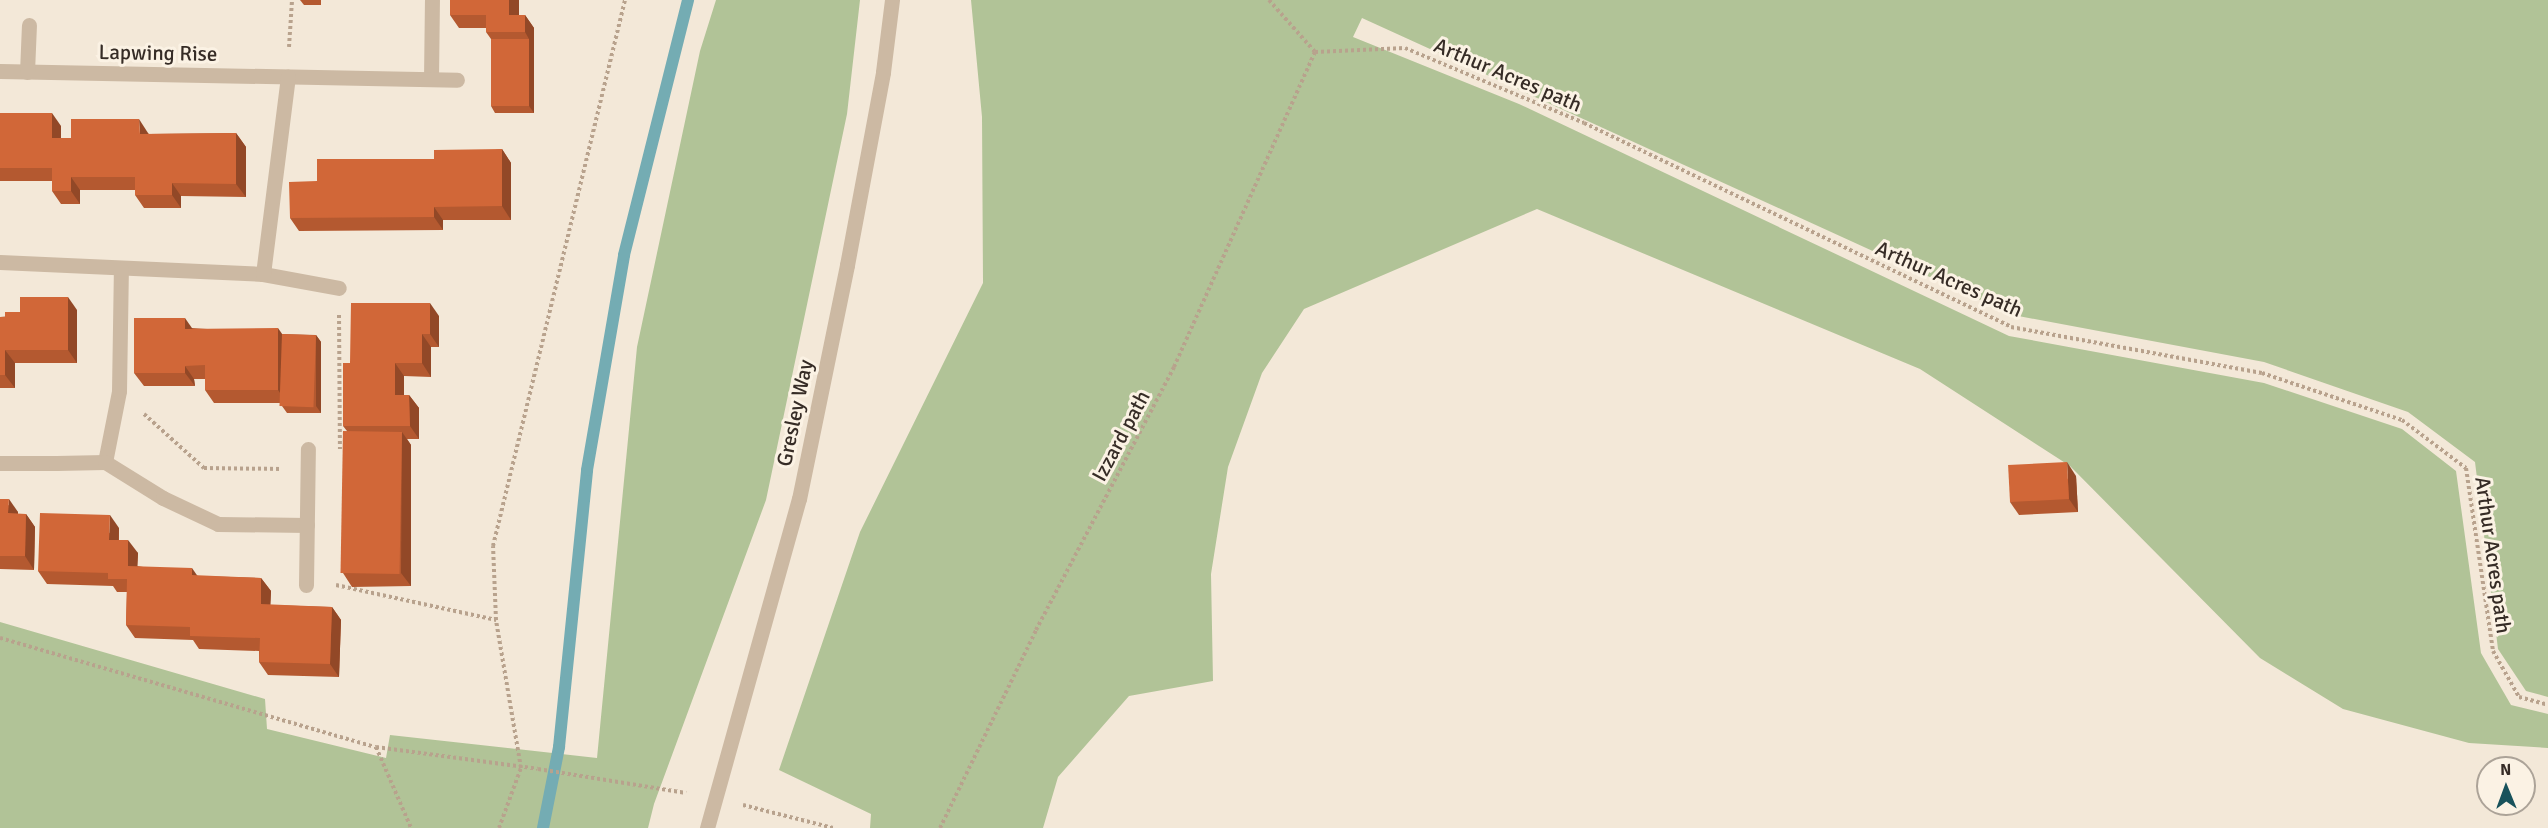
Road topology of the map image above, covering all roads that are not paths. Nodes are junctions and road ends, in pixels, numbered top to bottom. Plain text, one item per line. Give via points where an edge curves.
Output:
1 (432, 0) edge
2 (892, 0) edge
3 (29, 25) dead end
4 (0, 71) edge
5 (27, 72) junction
6 (288, 77) junction
7 (431, 79) junction
8 (457, 80) dead end
9 (0, 262) edge
10 (121, 269) junction
11 (263, 274) junction
12 (339, 288) road end
13 (308, 449) road end
14 (105, 462) junction
15 (0, 463) edge
16 (307, 525) junction
17 (306, 585) road end
18 (707, 828) edge

1 - 7 street
2 - 18 street, Gresley Way via 883,72 799,499
3 - 5 street
4 - 5 street, Lapwing Rise
5 - 6 street, Lapwing Rise
6 - 7 street, Lapwing Rise
6 - 11 street
7 - 8 street, Lapwing Rise
9 - 10 street
10 - 11 street
10 - 14 street via 119,391
11 - 12 street
13 - 16 street
14 - 15 street
14 - 16 street via 163,498 218,524
16 - 17 street

